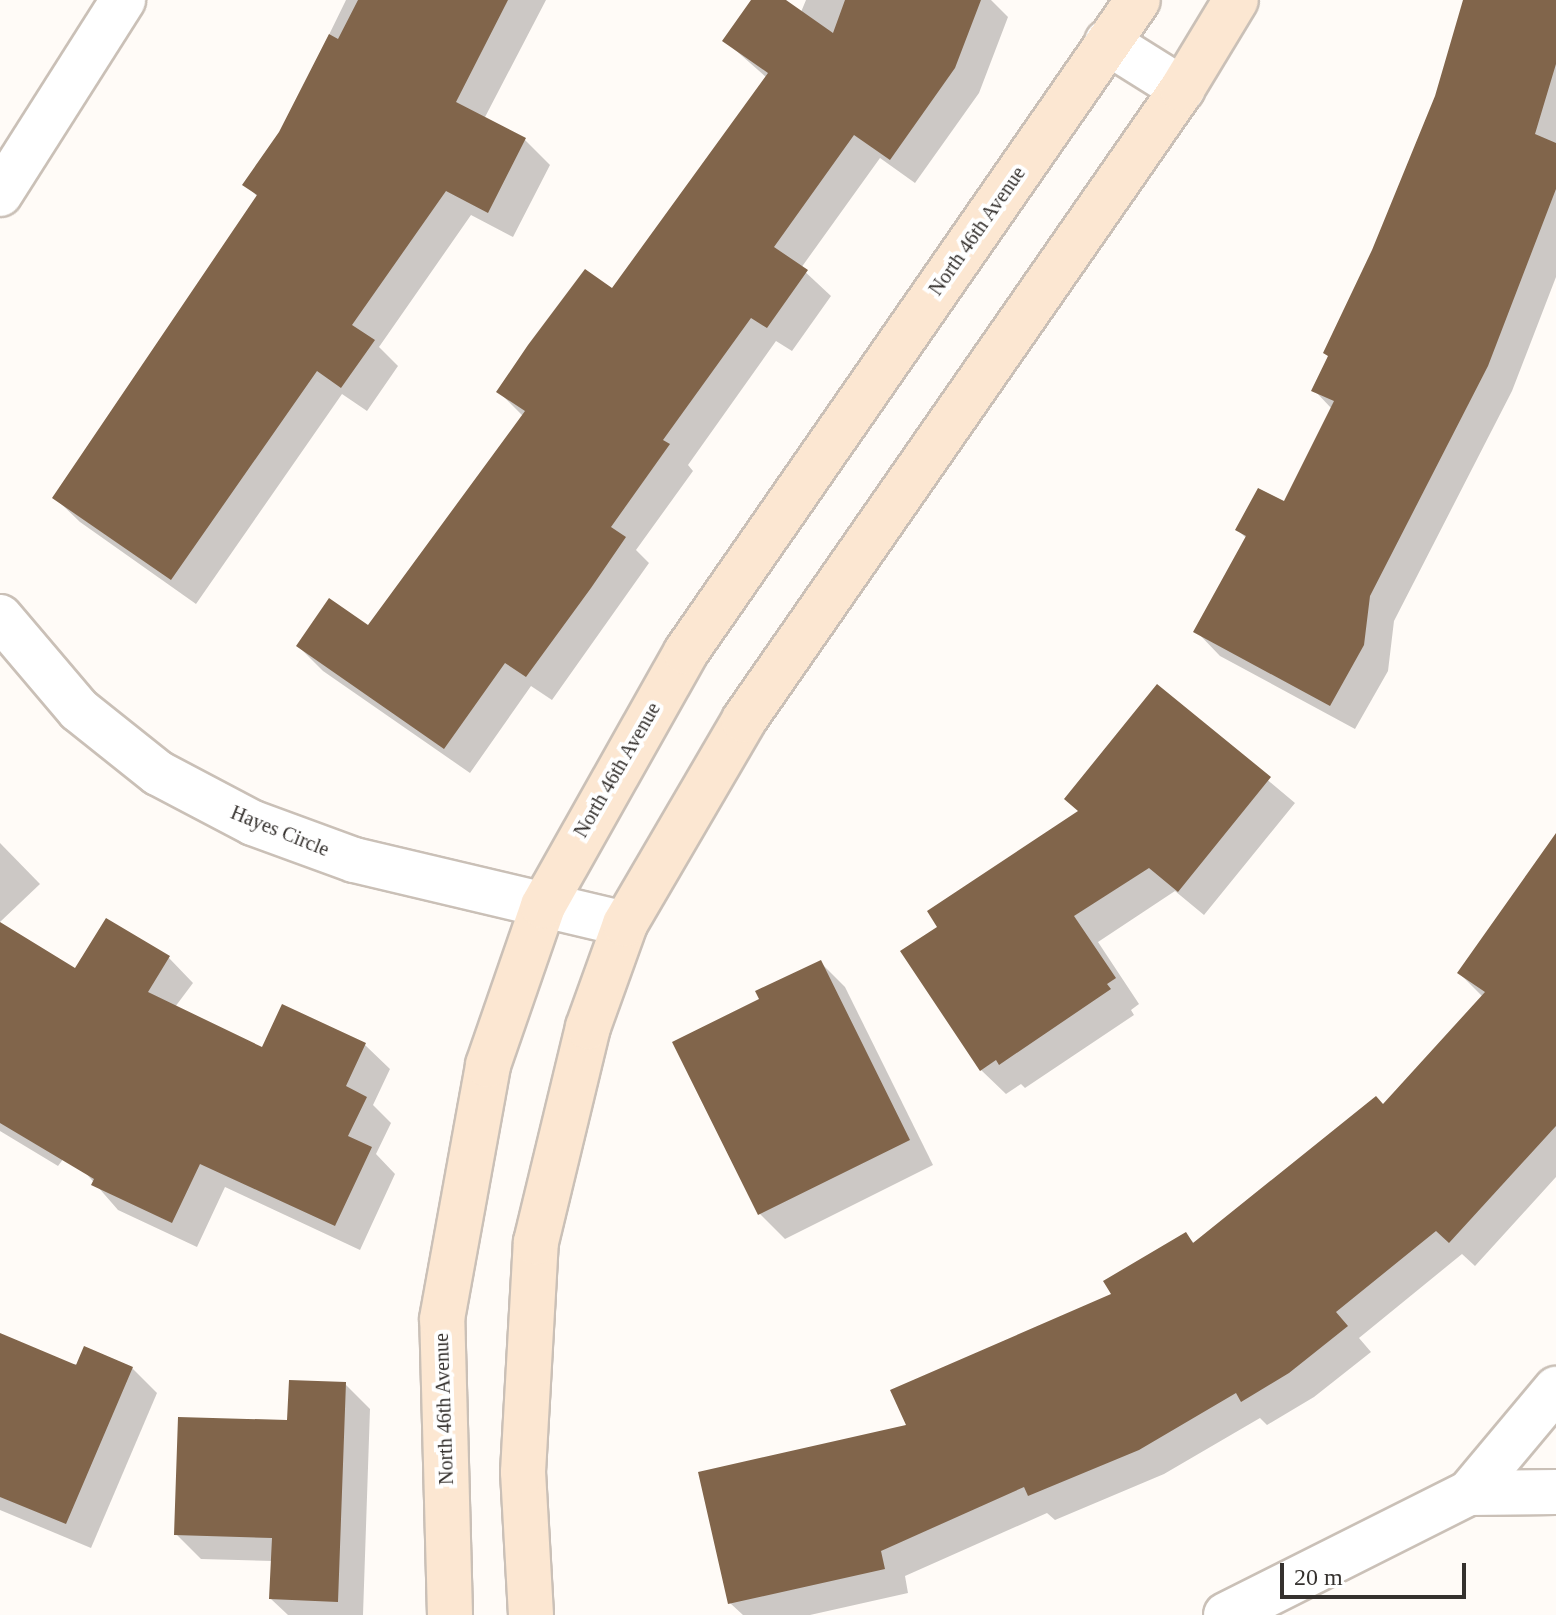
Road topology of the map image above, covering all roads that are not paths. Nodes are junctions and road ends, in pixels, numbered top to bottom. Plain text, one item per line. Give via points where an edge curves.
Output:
1 (123, 0) edge
2 (1138, 0) edge
3 (1236, 0) edge
4 (1107, 42) junction
5 (1182, 89) junction
6 (0, 194) edge
7 (0, 617) edge
8 (543, 906) junction
9 (625, 924) junction
10 (1556, 1389) edge
11 (1556, 1492) edge
12 (1469, 1493) junction
13 (450, 1615) edge
14 (531, 1615) edge
15 (1226, 1615) edge

1 - 6 street
2 - 4 street, North 46th Avenue
3 - 5 street
4 - 5 street
4 - 8 street, North 46th Avenue via 686,652
5 - 9 street via 744,720
7 - 8 street, Hayes Circle via 79,710 158,773 253,823 354,860
8 - 9 street, Hayes Circle
8 - 13 street, North 46th Avenue via 488,1065 442,1319
9 - 14 street via 588,1027 536,1242 523,1472
10 - 12 street
11 - 12 street
12 - 15 street

